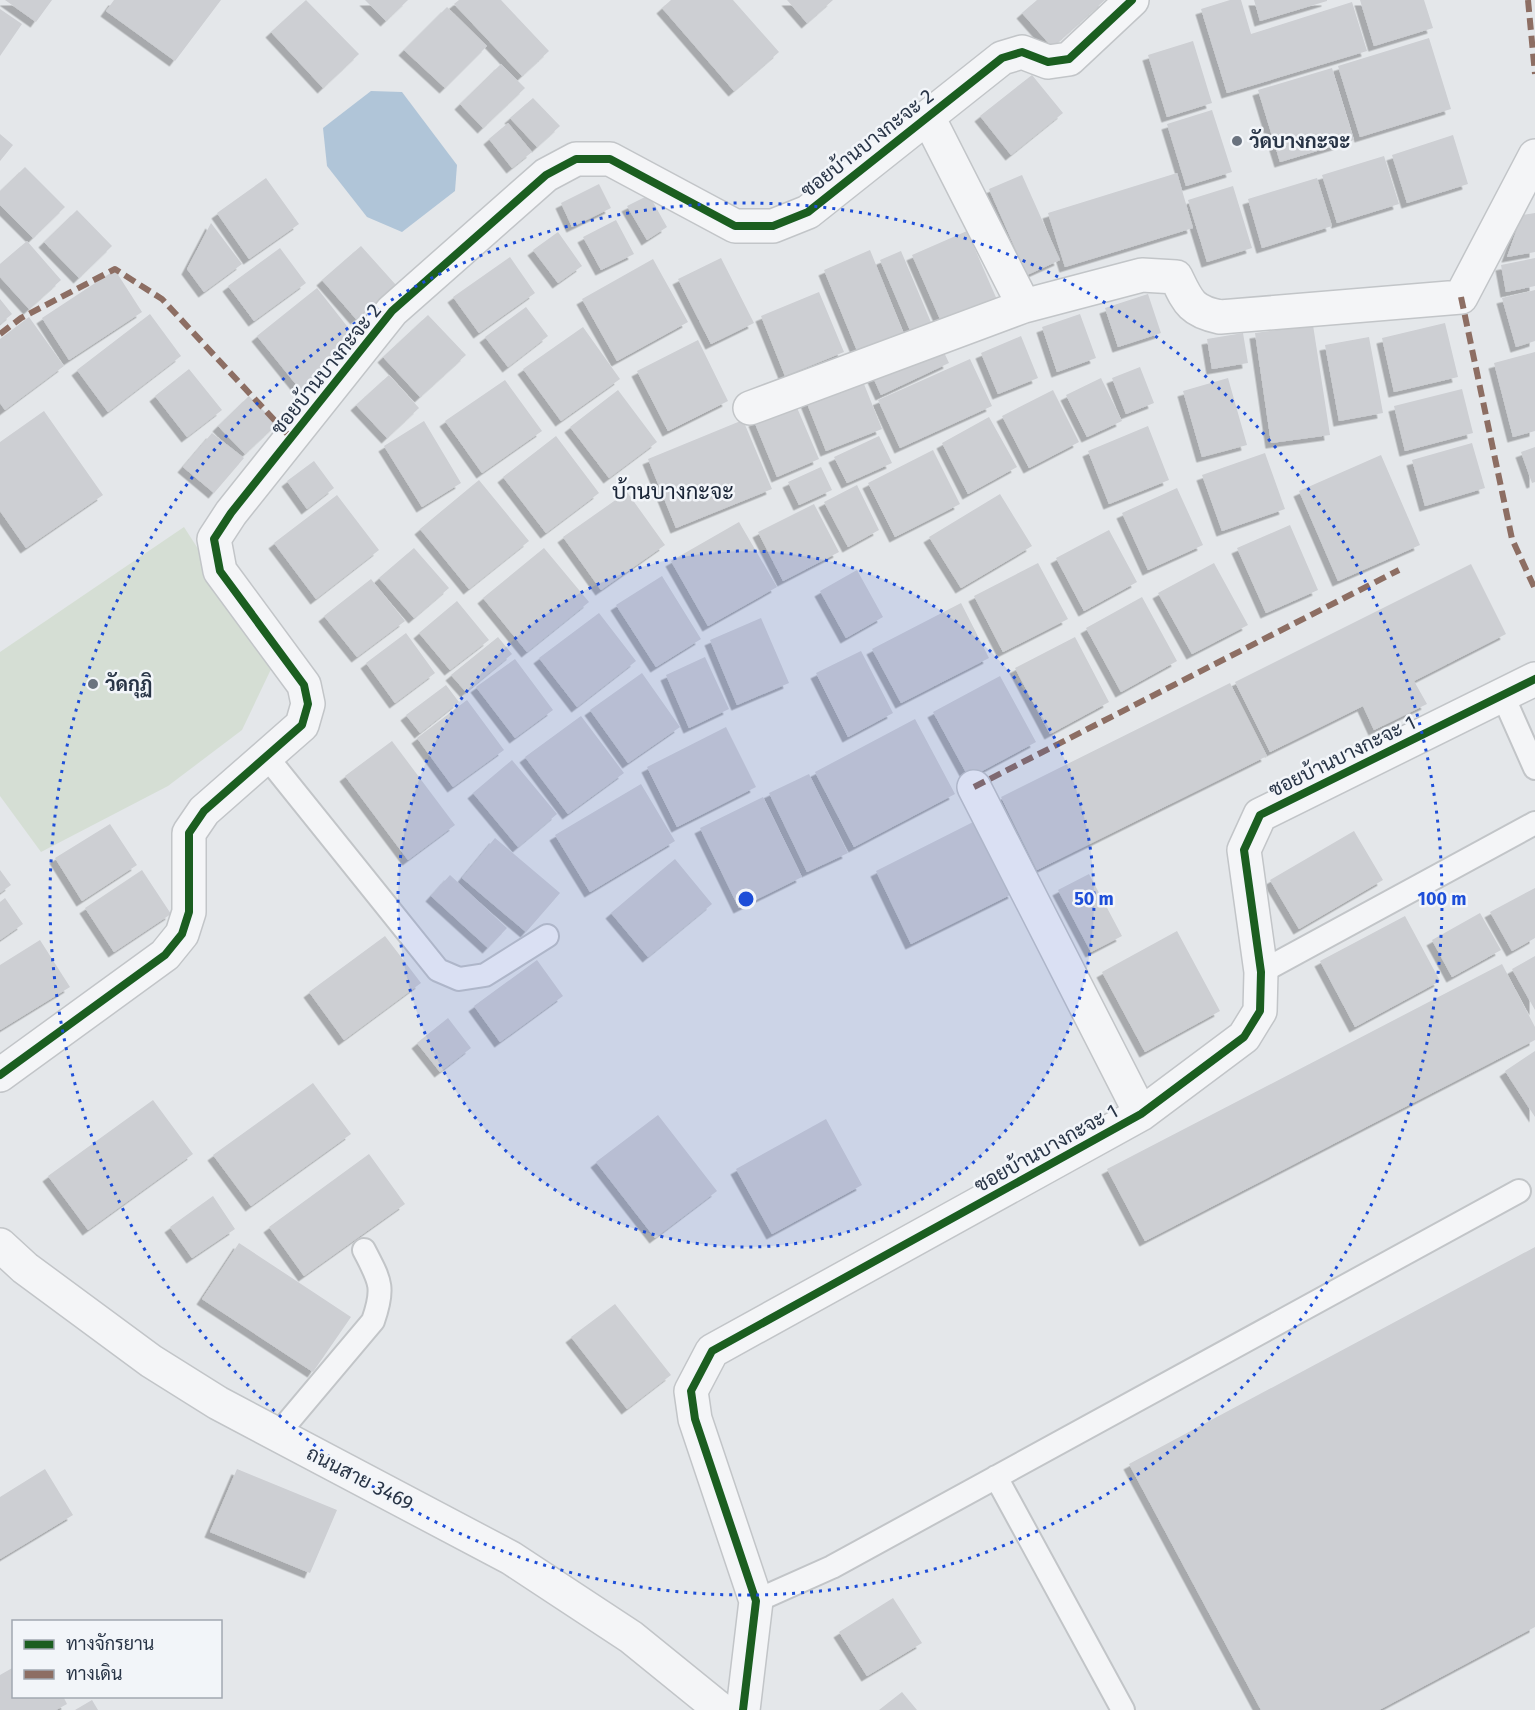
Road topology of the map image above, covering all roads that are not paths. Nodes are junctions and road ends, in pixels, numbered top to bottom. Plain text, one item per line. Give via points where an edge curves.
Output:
1 (1132, 0) edge
2 (928, 117) junction
3 (1535, 156) edge
4 (1024, 306) junction
5 (750, 408) dead end
6 (1535, 679) edge
7 (1503, 696) junction
8 (266, 756) junction
9 (1535, 768) edge
10 (974, 787) dead end
11 (1535, 823) edge
12 (547, 936) dead end
13 (1261, 972) junction
14 (0, 1075) edge
15 (1141, 1114) junction
16 (1519, 1191) dead end
17 (0, 1245) edge
18 (364, 1250) dead end
19 (277, 1435) junction
20 (996, 1477) junction
21 (756, 1601) junction
22 (721, 1710) edge
23 (743, 1710) edge
24 (1124, 1710) edge

1 - 2 street, ซอยบ้านบางกะจะ 2 via 1069,59 1048,62 1022,52 1002,58
2 - 4 street
2 - 8 street, ซอยบ้านบางกะจะ 2 via 808,212 773,226 735,226 610,159 576,159 546,174 392,311 214,539 220,571 304,685 308,704 302,725
3 - 4 street via 1461,297 1220,317 1203,314 1191,306 1176,277 1159,274
4 - 5 street
6 - 7 street, ซอยบ้านบางกะจะ 1
7 - 9 lane
7 - 13 street, ซอยบ้านบางกะจะ 1 via 1260,815 1244,850
8 - 12 lane via 438,970 459,979 485,975
8 - 14 street, ซอยบ้านบางกะจะ 2 via 204,811 189,833 189,912 182,934 165,955
10 - 15 street
11 - 13 lane
13 - 15 street, ซอยบ้านบางกะจะ 1 via 1260,1011 1244,1037
15 - 21 street, ซอยบ้านบางกะจะ 1 via 712,1351 691,1391 694,1419
16 - 20 lane
17 - 19 street, ถนนสาย 3469 via 25,1268 151,1360
18 - 19 lane via 378,1277 381,1298 373,1321
19 - 22 street, ถนนสาย 3469 via 511,1558 632,1637
20 - 21 lane via 832,1567
20 - 24 lane
21 - 23 street, ซอยบ้านบางกะจะ 1

